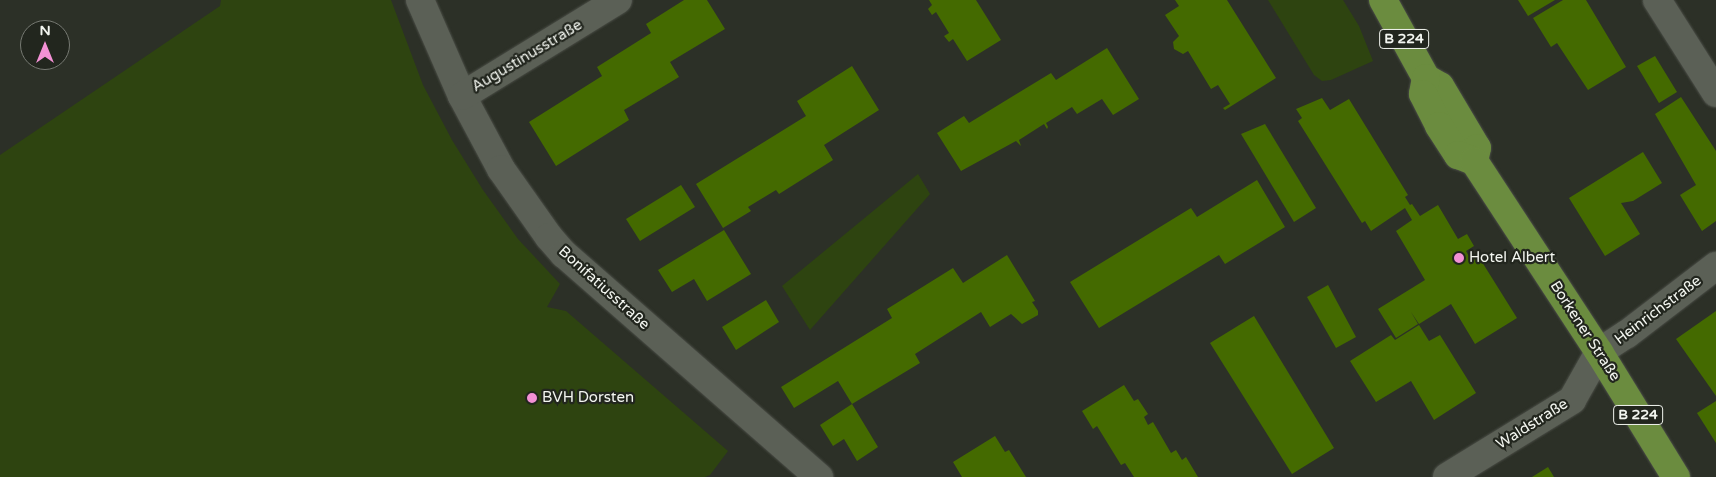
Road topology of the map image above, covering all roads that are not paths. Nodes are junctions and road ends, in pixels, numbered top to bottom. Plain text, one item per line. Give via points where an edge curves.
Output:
1 (420, 0) edge
2 (618, 0) edge
3 (1384, 0) edge
4 (1657, 0) edge
5 (1716, 93) edge
6 (462, 96) junction
7 (1716, 266) edge
8 (1600, 352) junction
9 (819, 477) edge
10 (1447, 477) edge
11 (1676, 477) edge

1 - 6 street, Bonifatiusstraße
2 - 6 street, Augustinusstraße
3 - 8 main road, Borkener Straße / B 224 via 1426,78 1423,94 1440,126 1458,155 1474,161
4 - 5 street
6 - 9 street, Bonifatiusstraße via 501,169 564,254
7 - 8 street, Heinrichstraße
8 - 10 street, Waldstraße via 1572,400
8 - 11 main road, Borkener Straße / B 224

